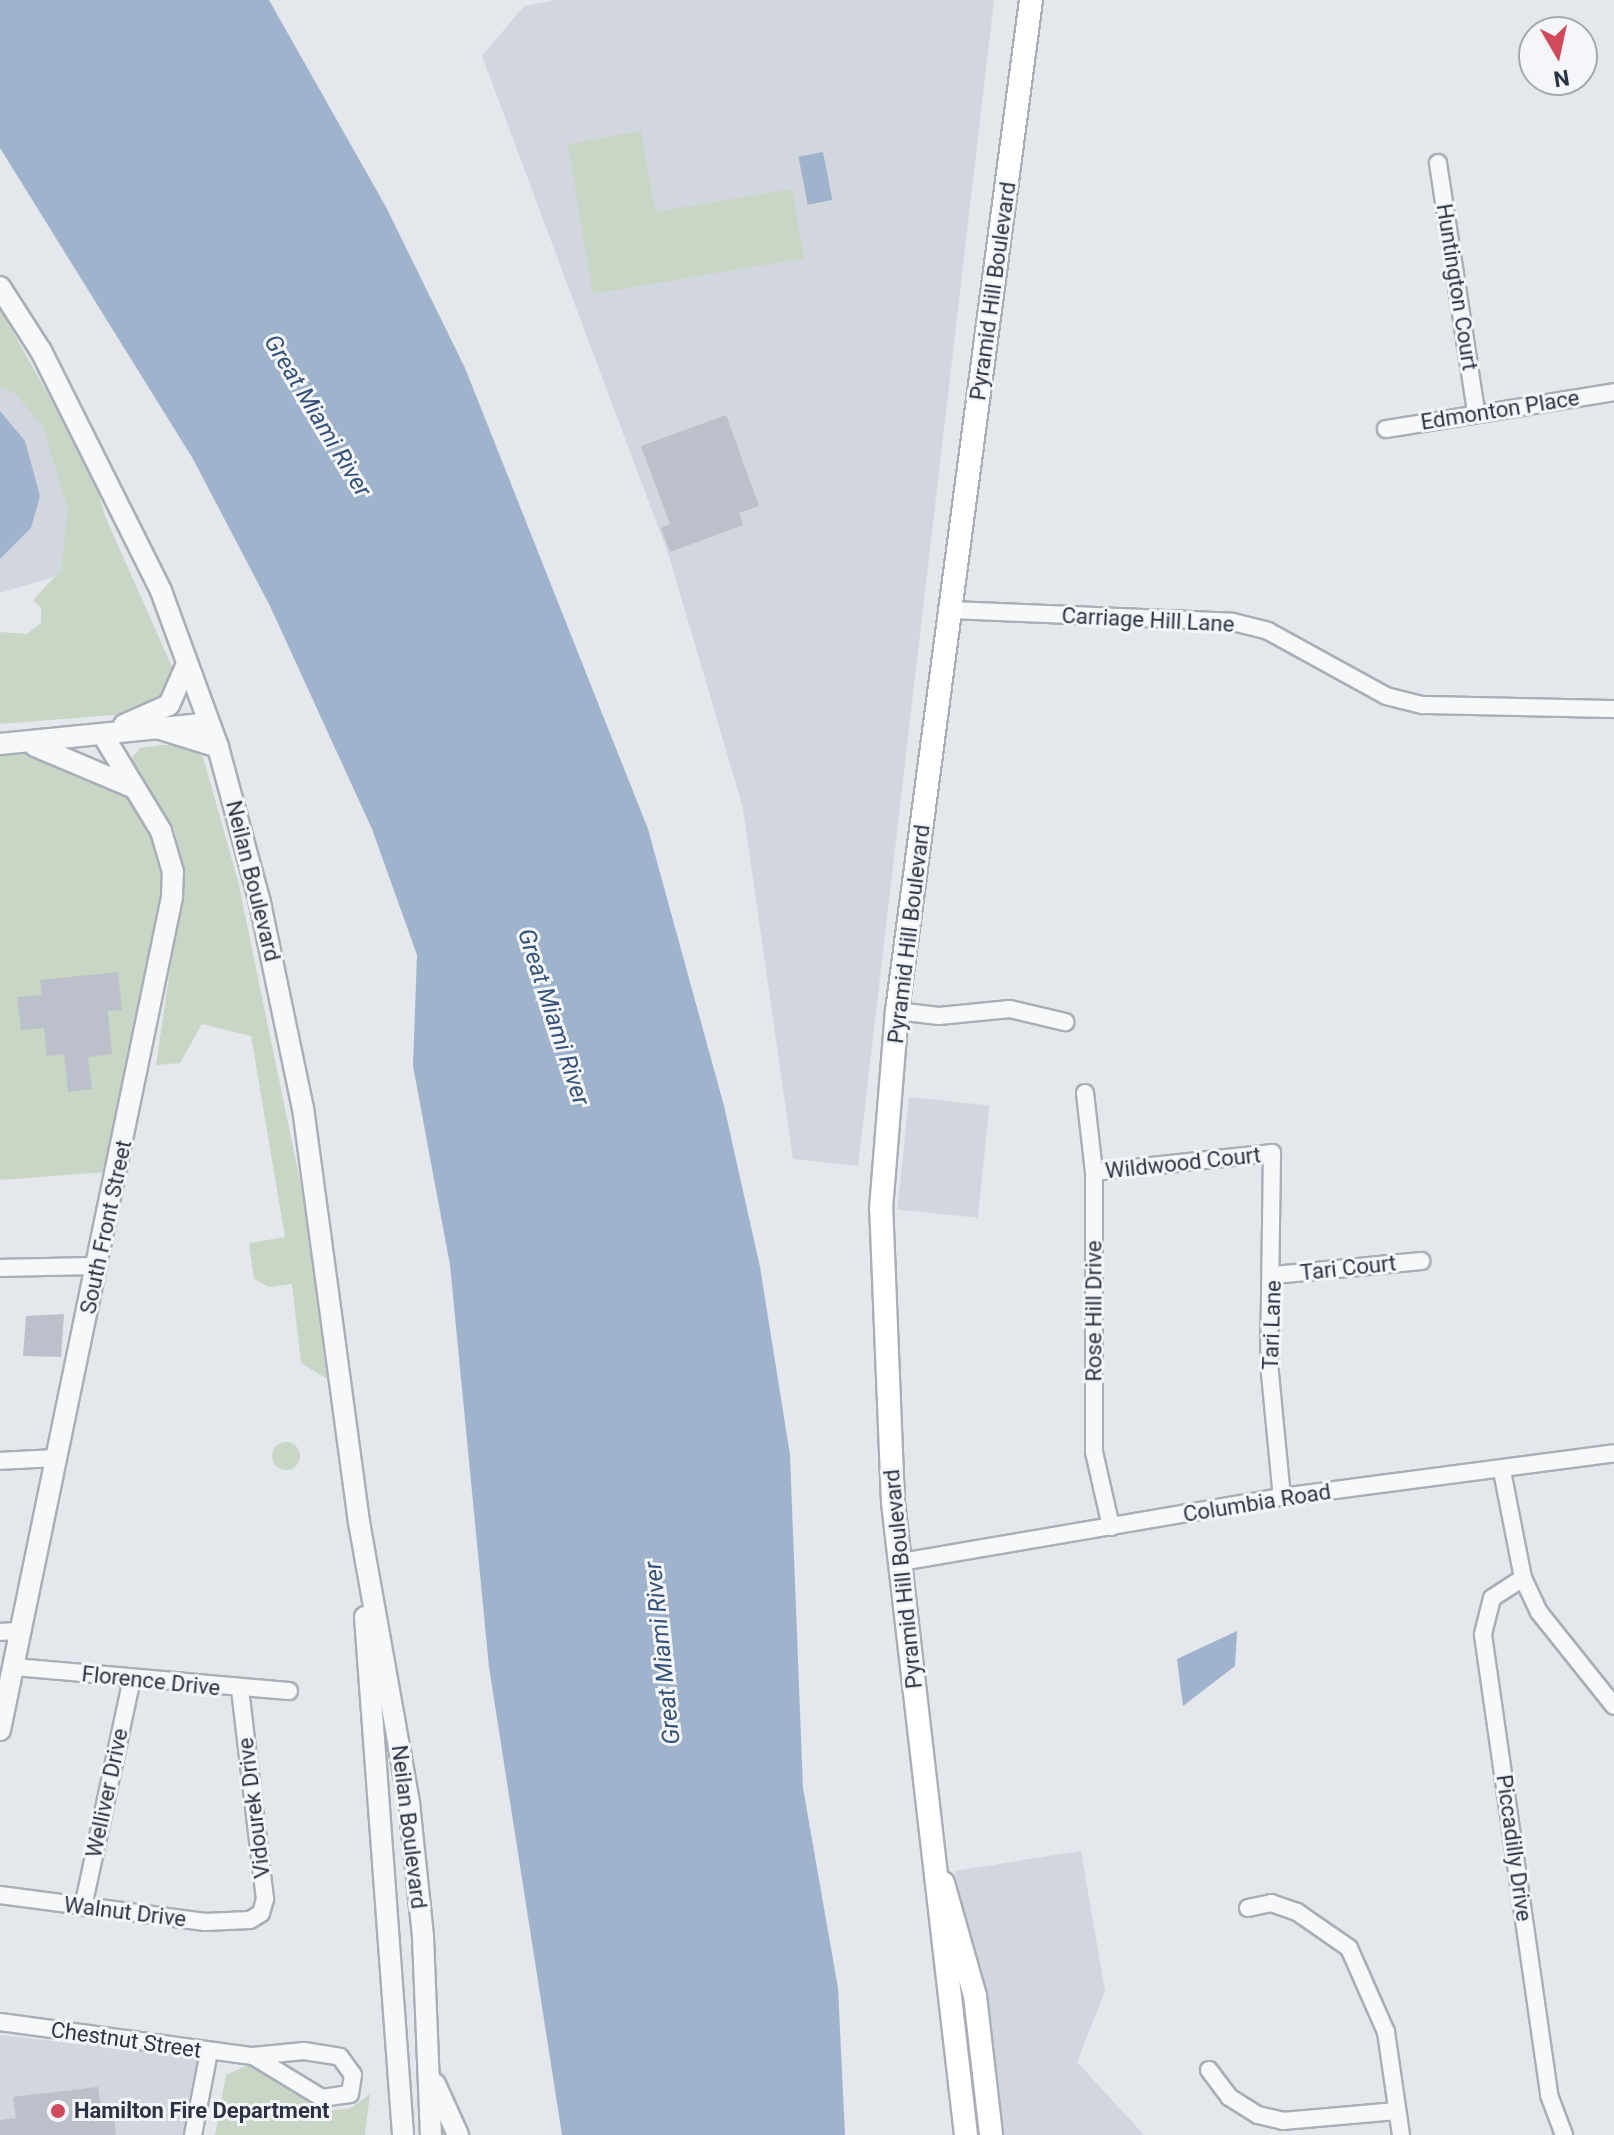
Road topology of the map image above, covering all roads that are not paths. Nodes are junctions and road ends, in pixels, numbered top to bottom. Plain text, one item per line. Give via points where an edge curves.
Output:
1 (1031, 0) edge
2 (1438, 163) dead end
3 (0, 287) edge
4 (1614, 392) edge
5 (1476, 411) junction
6 (1386, 429) dead end
7 (951, 610) junction
8 (187, 664) junction
9 (1614, 709) edge
10 (209, 723) junction
11 (160, 729) junction
12 (104, 737) junction
13 (24, 743) junction
14 (0, 744) edge
15 (218, 747) junction
16 (132, 787) junction
17 (897, 1011) junction
18 (1065, 1022) dead end
19 (1085, 1093) dead end
20 (1272, 1153) joint
21 (1094, 1172) junction
22 (1421, 1261) dead end
23 (97, 1266) junction
24 (0, 1268) edge
25 (1274, 1275) junction
26 (1614, 1453) edge
27 (57, 1458) junction
28 (0, 1461) edge
29 (1502, 1471) junction
30 (1282, 1497) junction
31 (359, 1522) junction
32 (1111, 1527) junction
33 (901, 1562) junction
34 (1523, 1578) junction
35 (10, 1631) edge
36 (14, 1667) junction
37 (132, 1678) junction
38 (240, 1690) junction
39 (289, 1691) dead end
40 (1614, 1706) edge
41 (0, 1730) edge
42 (938, 1870) junction
43 (0, 1895) edge
44 (83, 1907) junction
45 (1248, 1908) dead end
46 (250, 1920) joint
47 (0, 2022) edge
48 (209, 2052) junction
49 (253, 2056) junction
50 (430, 2070) junction
51 (1209, 2070) dead end
52 (964, 2110) junction
53 (1397, 2111) junction
54 (193, 2135) edge
55 (403, 2135) edge
56 (431, 2135) edge
57 (458, 2135) edge
58 (959, 2135) edge
59 (966, 2135) edge
60 (991, 2135) edge
61 (1401, 2135) edge
62 (1564, 2135) edge

1 - 7 main road, Pyramid Hill Boulevard
2 - 5 street, Huntington Court
3 - 8 street, Neilan Boulevard via 121,504
4 - 5 street, Edmonton Place
5 - 6 street, Edmonton Place
7 - 9 street, Carriage Hill Lane via 1233,622 1268,631 1386,696 1423,705
7 - 17 main road, Pyramid Hill Boulevard
8 - 10 street, Neilan Boulevard
8 - 12 street via 178,691 160,713
10 - 11 street
10 - 15 street, Neilan Boulevard
11 - 12 street
11 - 15 street
12 - 13 street
12 - 16 street, South Front Street
13 - 14 street
13 - 16 street
15 - 31 street, Neilan Boulevard via 260,903 303,1108
16 - 23 street, South Front Street via 168,848 172,897
17 - 18 street via 939,1016 1010,1009
17 - 33 main road, Pyramid Hill Boulevard via 880,1281
19 - 21 street, Rose Hill Drive
20 - 21 street, Wildwood Court
20 - 25 street, Tari Lane
21 - 32 street, Rose Hill Drive via 1094,1452
22 - 25 street, Tari Court
23 - 24 street
23 - 27 street, South Front Street
25 - 30 street, Tari Lane via 1269,1363
26 - 29 street, Columbia Road
27 - 28 street
27 - 35 street, South Front Street
29 - 30 street, Columbia Road
29 - 34 street
30 - 32 street, Columbia Road
31 - 50 street, Neilan Boulevard via 409,1803
31 - 55 street, Neilan Boulevard
32 - 33 street, Columbia Road
33 - 42 main road, Pyramid Hill Boulevard
34 - 40 street via 1539,1612
34 - 62 street, Piccadilly Drive via 1492,1598 1483,1635 1549,2095
35 - 36 street, South Front Street
36 - 37 street, Florence Drive
36 - 41 street, South Front Street
37 - 38 street, Florence Drive
37 - 44 street, Welliver Drive
38 - 39 street, Florence Drive
38 - 46 street, Vidourek Drive via 265,1899
42 - 52 main road, Pyramid Hill Boulevard via 939,1924
42 - 60 main road, Pyramid Hill Boulevard via 975,1996
43 - 44 street, Walnut Drive
44 - 46 street, Walnut Drive via 134,1917
45 - 53 street via 1271,1903 1297,1912 1349,1948 1386,2032
47 - 48 street, Chestnut Street
48 - 49 street, Chestnut Street
48 - 54 street
49 - 49 street, Chestnut Street via 304,2051 340,2057 353,2075 350,2094 322,2098
50 - 56 street, Neilan Boulevard
50 - 57 street
51 - 53 street via 1229,2097 1258,2115 1283,2121
52 - 58 main road
52 - 59 main road, Pyramid Hill Boulevard
53 - 61 street

